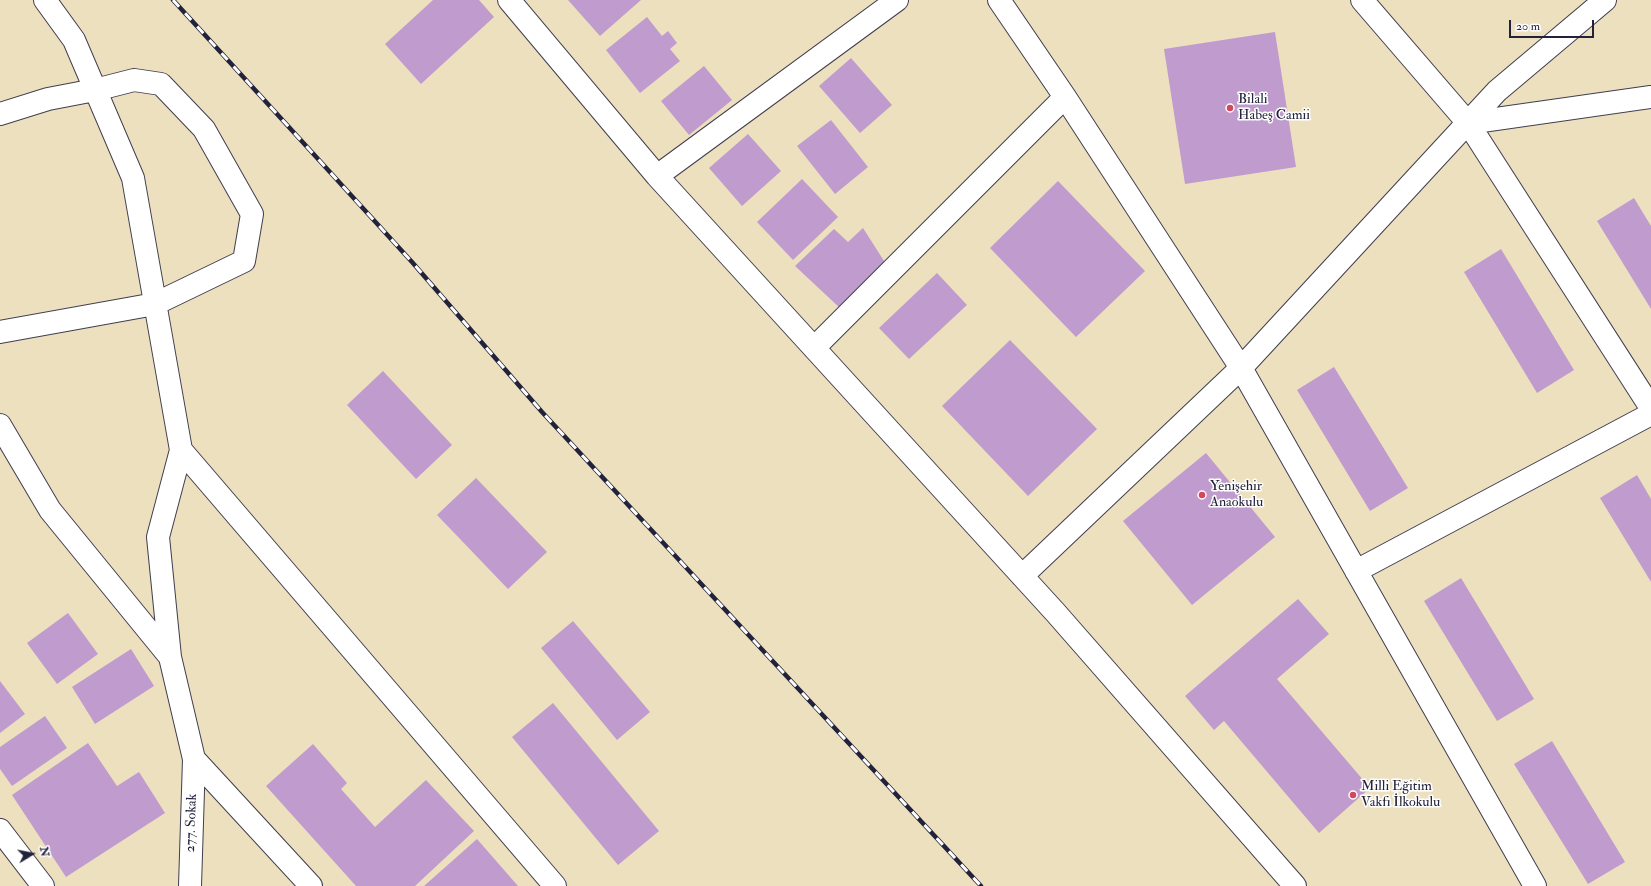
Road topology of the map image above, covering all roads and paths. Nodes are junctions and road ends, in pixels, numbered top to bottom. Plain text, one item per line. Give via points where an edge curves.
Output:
1 (45, 0) edge
2 (509, 0) edge
3 (897, 0) edge
4 (998, 0) edge
5 (1362, 0) edge
6 (1605, 0) edge
7 (95, 90) junction
8 (1065, 97) junction
9 (1651, 97) edge
10 (0, 114) edge
11 (1468, 123) junction
12 (657, 176) junction
13 (155, 304) junction
14 (0, 332) edge
15 (814, 348) junction
16 (1241, 368) junction
17 (1651, 408) edge
18 (1651, 414) edge
19 (0, 425) edge
20 (181, 450) junction
21 (1356, 571) junction
22 (1022, 576) junction
23 (170, 657) junction
24 (194, 759) junction
25 (0, 830) edge
26 (43, 886) edge
27 (190, 886) edge
28 (311, 886) edge
29 (555, 886) edge
30 (1295, 886) edge
31 (1535, 886) edge

1 - 7 street via 74,40
2 - 12 street
3 - 12 street
4 - 8 street
5 - 11 street
6 - 11 street via 1497,91
7 - 10 street via 48,98
7 - 13 street via 133,178
7 - 13 street via 134,80 161,84 204,129 252,214 244,261
8 - 15 street
8 - 16 street
9 - 11 street
11 - 16 street
11 - 17 street
12 - 15 street
13 - 14 street
13 - 20 street
15 - 22 street
16 - 21 street
16 - 22 street
18 - 21 street
19 - 23 street via 50,510
20 - 23 street via 158,537
20 - 29 street
21 - 31 street
22 - 30 street
23 - 24 street
24 - 27 street, 277. Sokak
24 - 28 street
25 - 26 street

